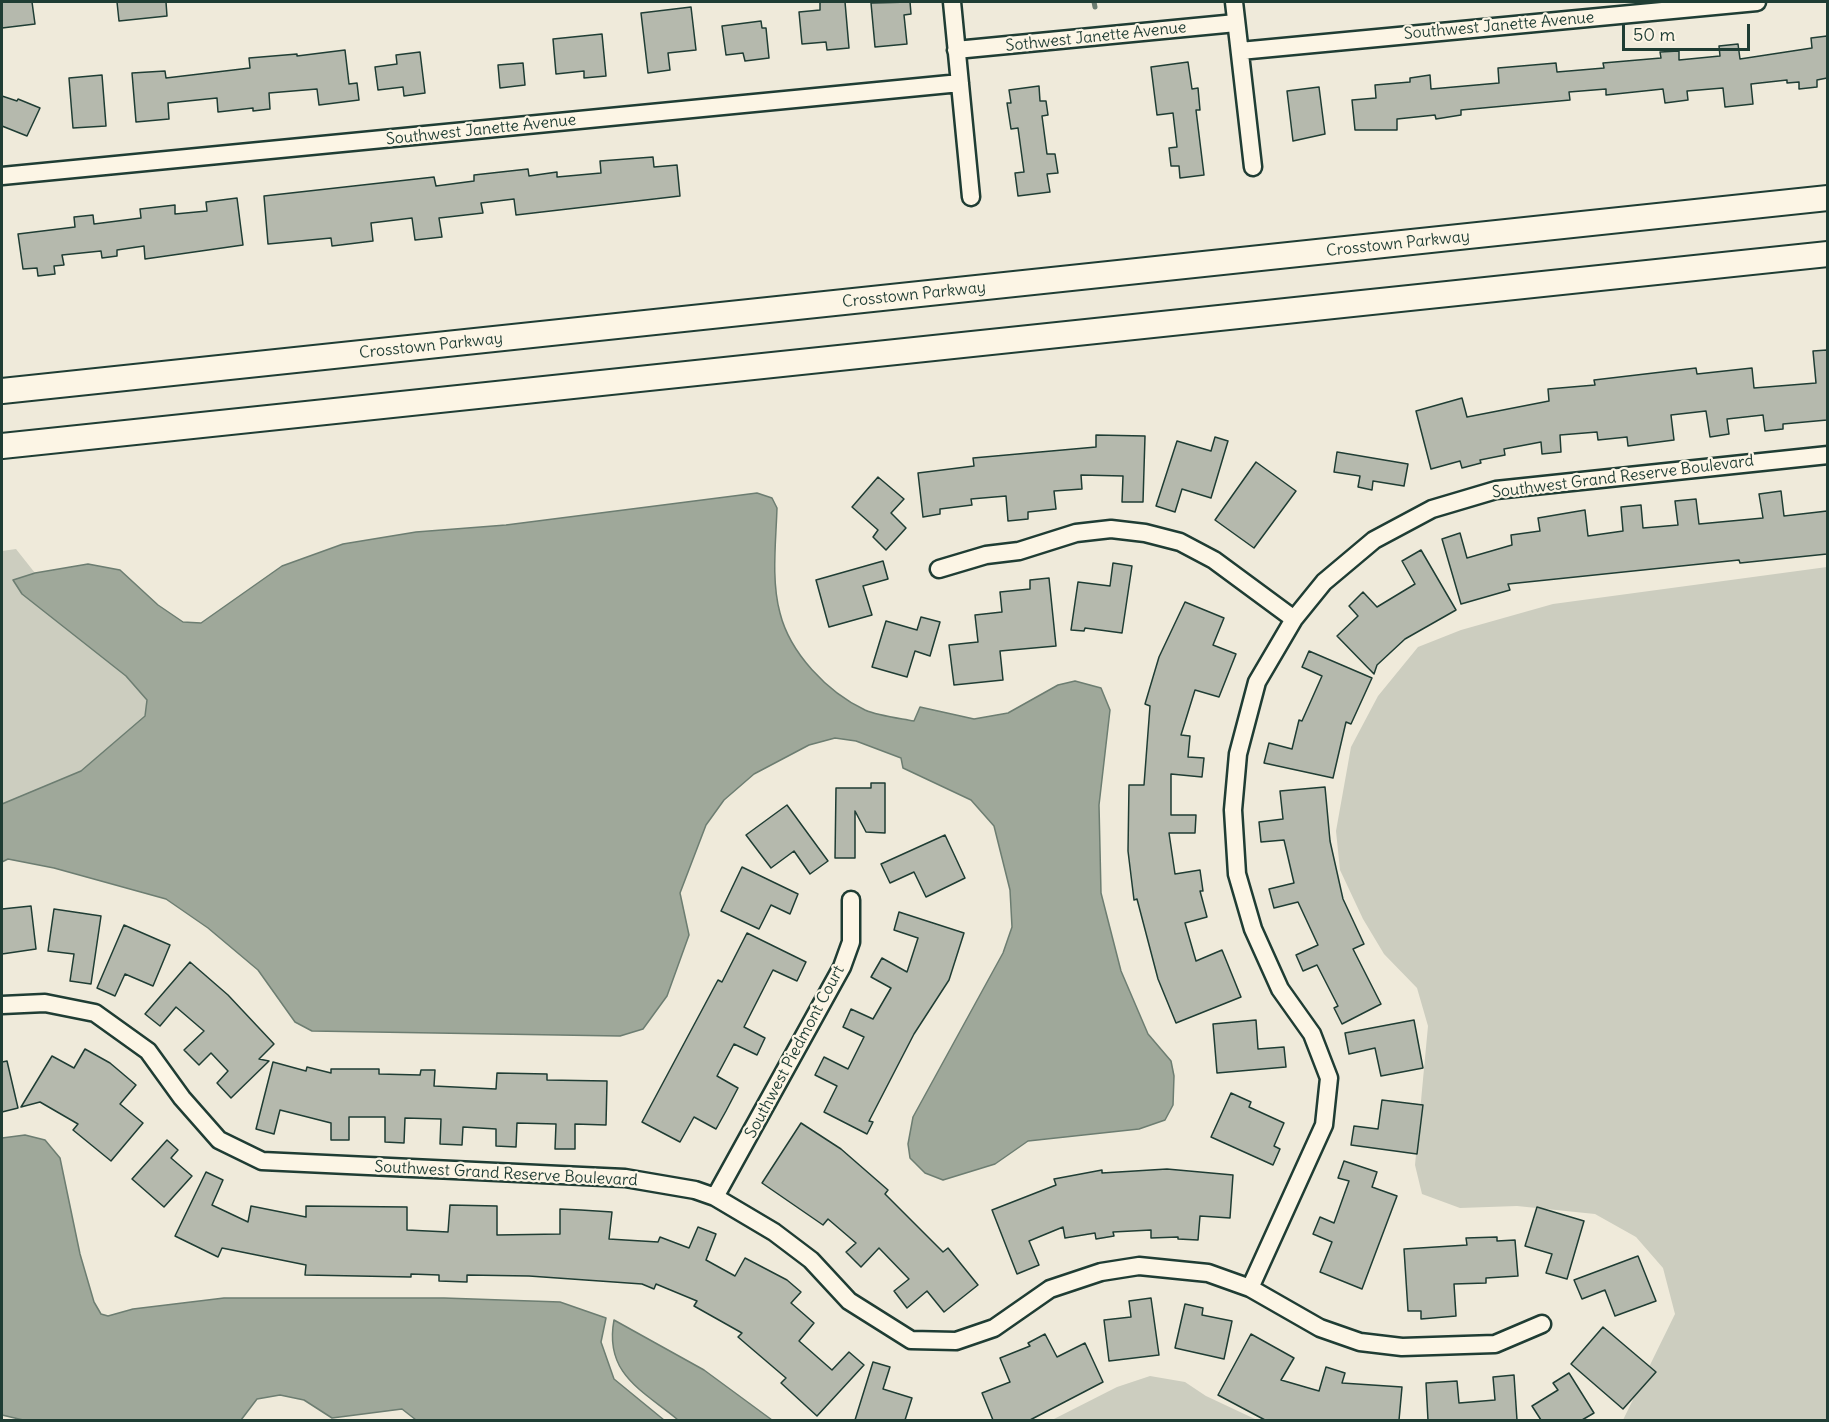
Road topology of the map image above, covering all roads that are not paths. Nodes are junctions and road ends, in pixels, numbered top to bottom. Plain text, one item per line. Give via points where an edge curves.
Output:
1 (952, 2) edge
2 (1234, 2) edge
3 (1757, 2) edge
4 (1236, 23) junction
5 (956, 50) junction
6 (1240, 51) junction
7 (960, 83) junction
8 (1253, 166) dead end
9 (2, 176) edge
10 (971, 197) dead end
11 (1827, 198) edge
12 (1827, 254) edge
13 (2, 391) edge
14 (2, 446) edge
15 (1827, 454) edge
16 (939, 569) dead end
17 (1294, 619) junction
18 (851, 900) dead end
19 (2, 1005) edge
20 (715, 1197) junction
21 (1250, 1288) junction
22 (1542, 1324) dead end

1 - 5 street
2 - 4 street
3 - 6 street, Southwest Janette Avenue
4 - 5 street, Sothwest Janette Avenue
4 - 6 street
5 - 7 street
6 - 8 street
7 - 9 street, Southwest Janette Avenue
7 - 10 street
11 - 13 main road, Crosstown Parkway
12 - 14 main road
15 - 17 street, Southwest Grand Reserve Boulevard via 1496,490 1432,509 1374,540 1324,582
16 - 17 street via 1076,533 1111,529 1145,532 1180,542 1214,560
17 - 21 street, Southwest Grand Reserve Boulevard via 1257,682 1238,754 1233,810 1237,874 1253,929 1280,989 1312,1034 1329,1078 1324,1125
18 - 20 street, Southwest Piedmont Court via 851,942 842,967
19 - 20 street, Southwest Grand Reserve Boulevard via 45,1003 96,1013 148,1051 219,1140 262,1161 625,1178
20 - 21 street, Southwest Grand Reserve Boulevard via 774,1232 812,1260 849,1301 911,1341 956,1341 994,1328 1050,1289 1101,1272 1139,1266 1208,1273
21 - 22 street via 1320,1328 1360,1342 1402,1347 1495,1344

